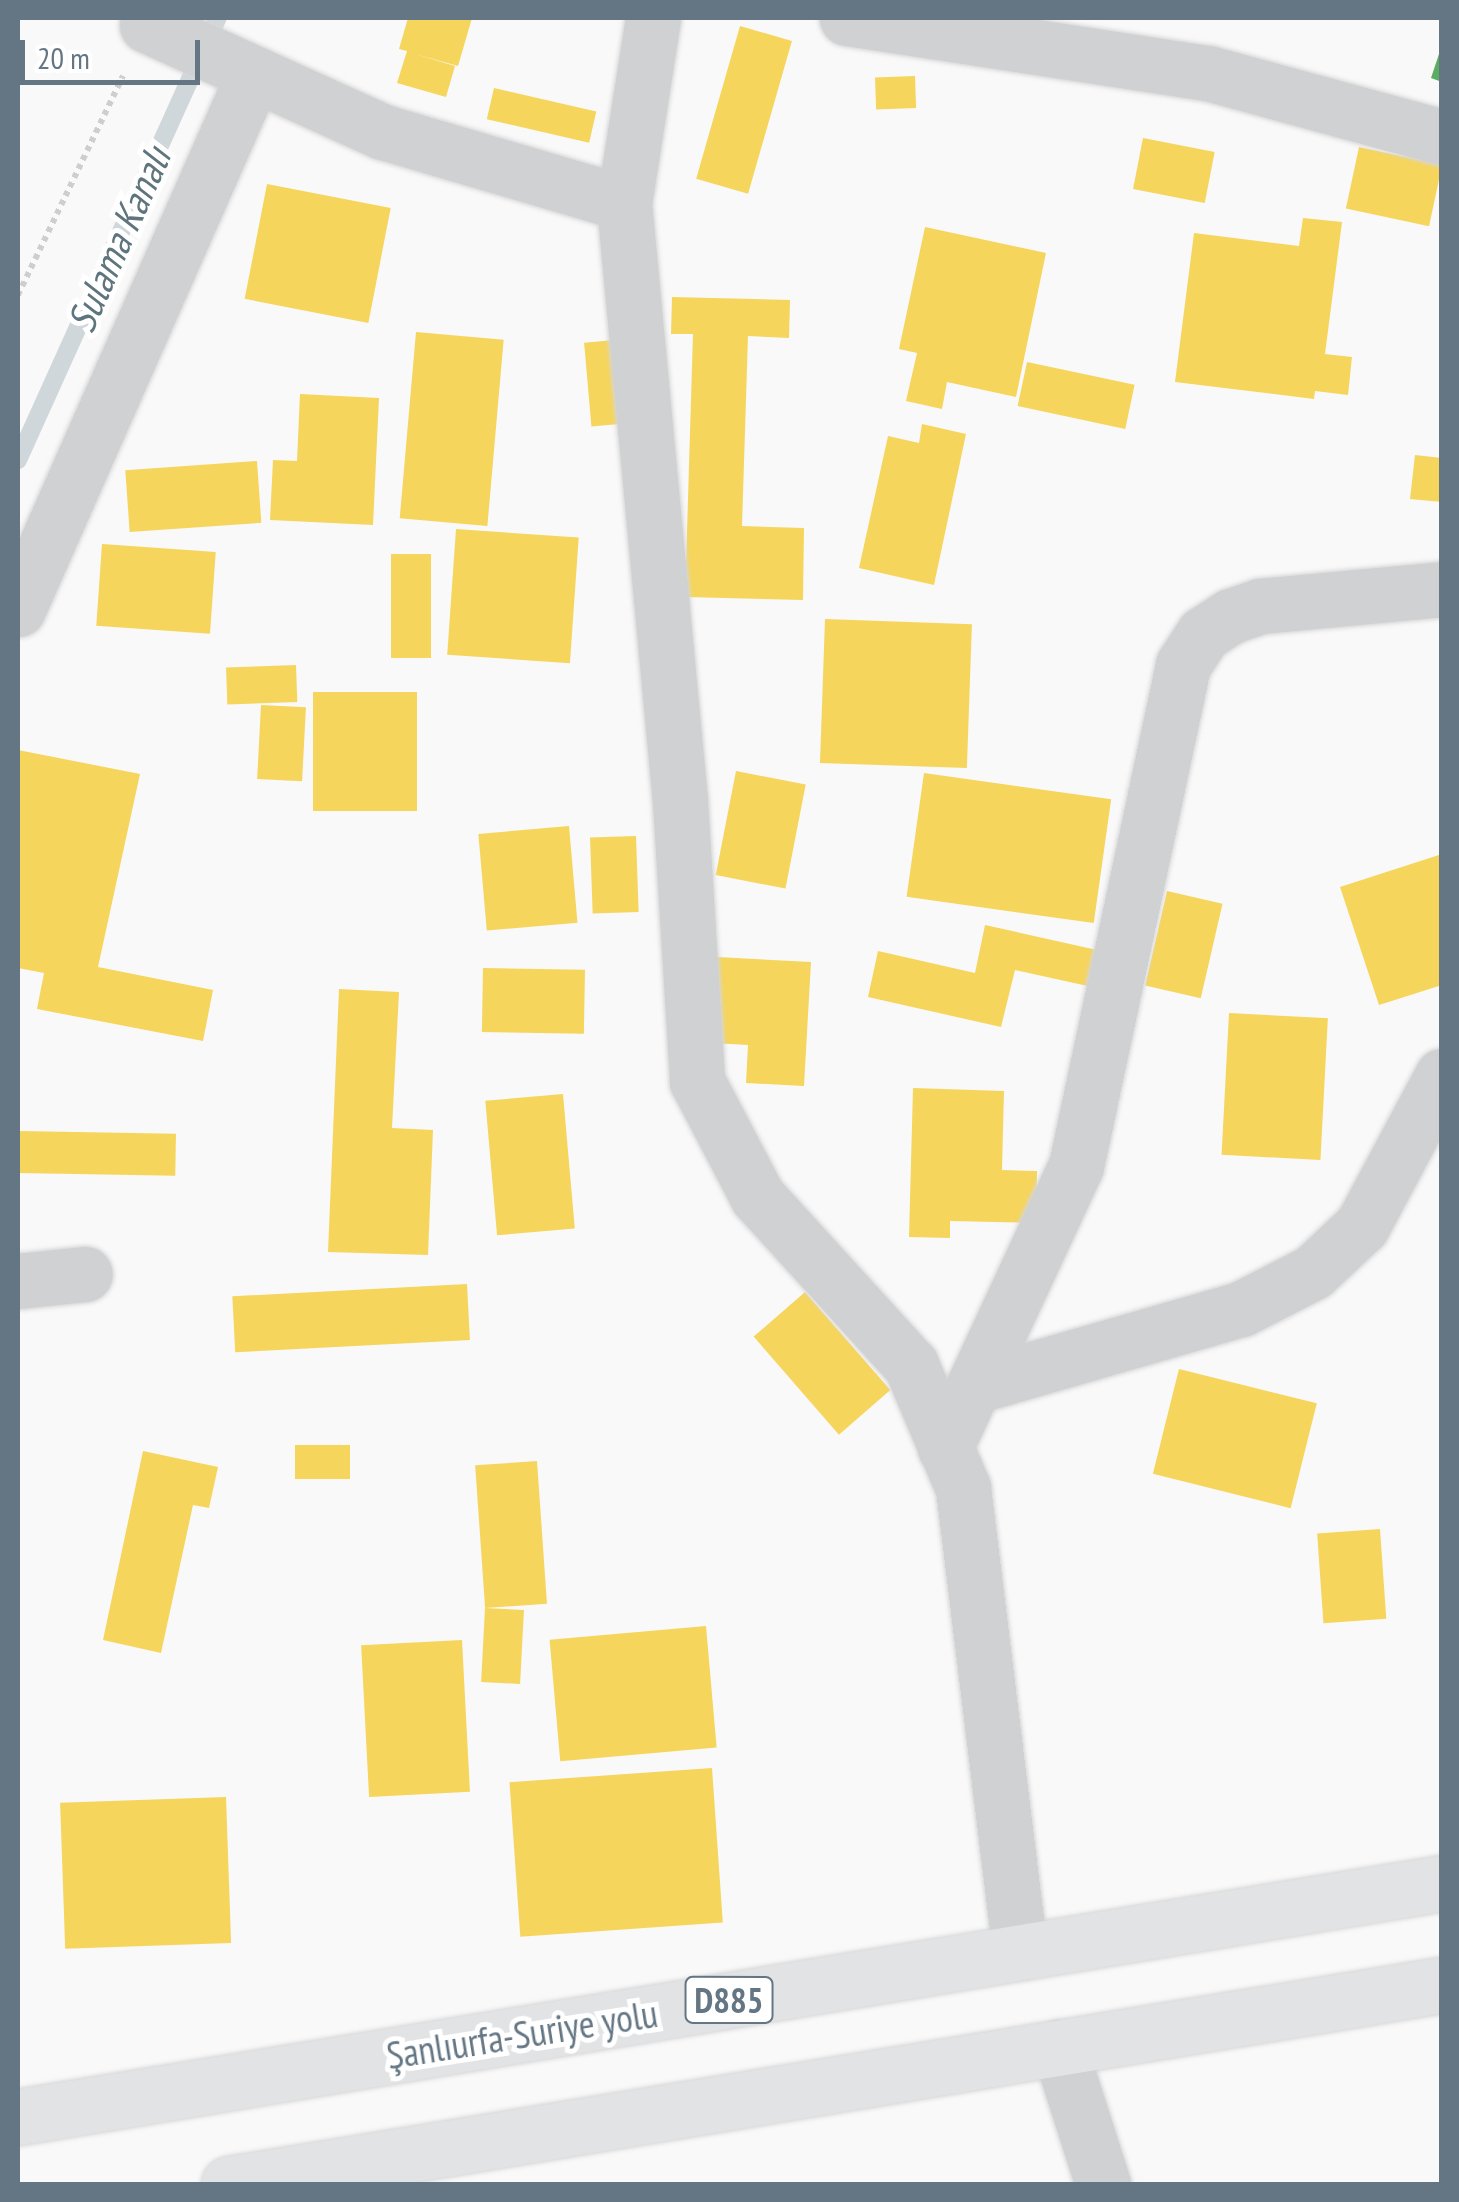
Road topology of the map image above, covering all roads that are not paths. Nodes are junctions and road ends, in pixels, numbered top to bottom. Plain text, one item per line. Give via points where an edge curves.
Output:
1 (652, 18) edge
2 (847, 18) edge
3 (148, 25) road end
4 (247, 70) junction
5 (1442, 136) edge
6 (624, 203) junction
7 (1442, 590) edge
8 (18, 608) edge
9 (1442, 1076) edge
10 (85, 1274) dead end
11 (18, 1281) edge
12 (974, 1386) junction
13 (945, 1448) junction
14 (1442, 1884) edge
15 (1020, 1952) junction
16 (1442, 1984) edge
17 (1059, 2047) junction
18 (18, 2117) edge
19 (229, 2184) edge
20 (1103, 2184) edge

1 - 6 street
2 - 5 street via 1208,73
3 - 4 street
4 - 6 street via 383,132
4 - 8 street
6 - 13 street via 680,800 697,1081 757,1196 911,1365
7 - 12 street via 1260,606 1203,634 1183,665 1076,1166
9 - 12 street via 1362,1226 1313,1272 1241,1309
10 - 11 street
12 - 13 street
13 - 15 street via 963,1488
14 - 15 highway, Şanlıurfa-Suriye yolu / D885
15 - 18 highway, Şanlıurfa-Suriye yolu / D885
16 - 17 highway
17 - 19 highway
17 - 20 street

